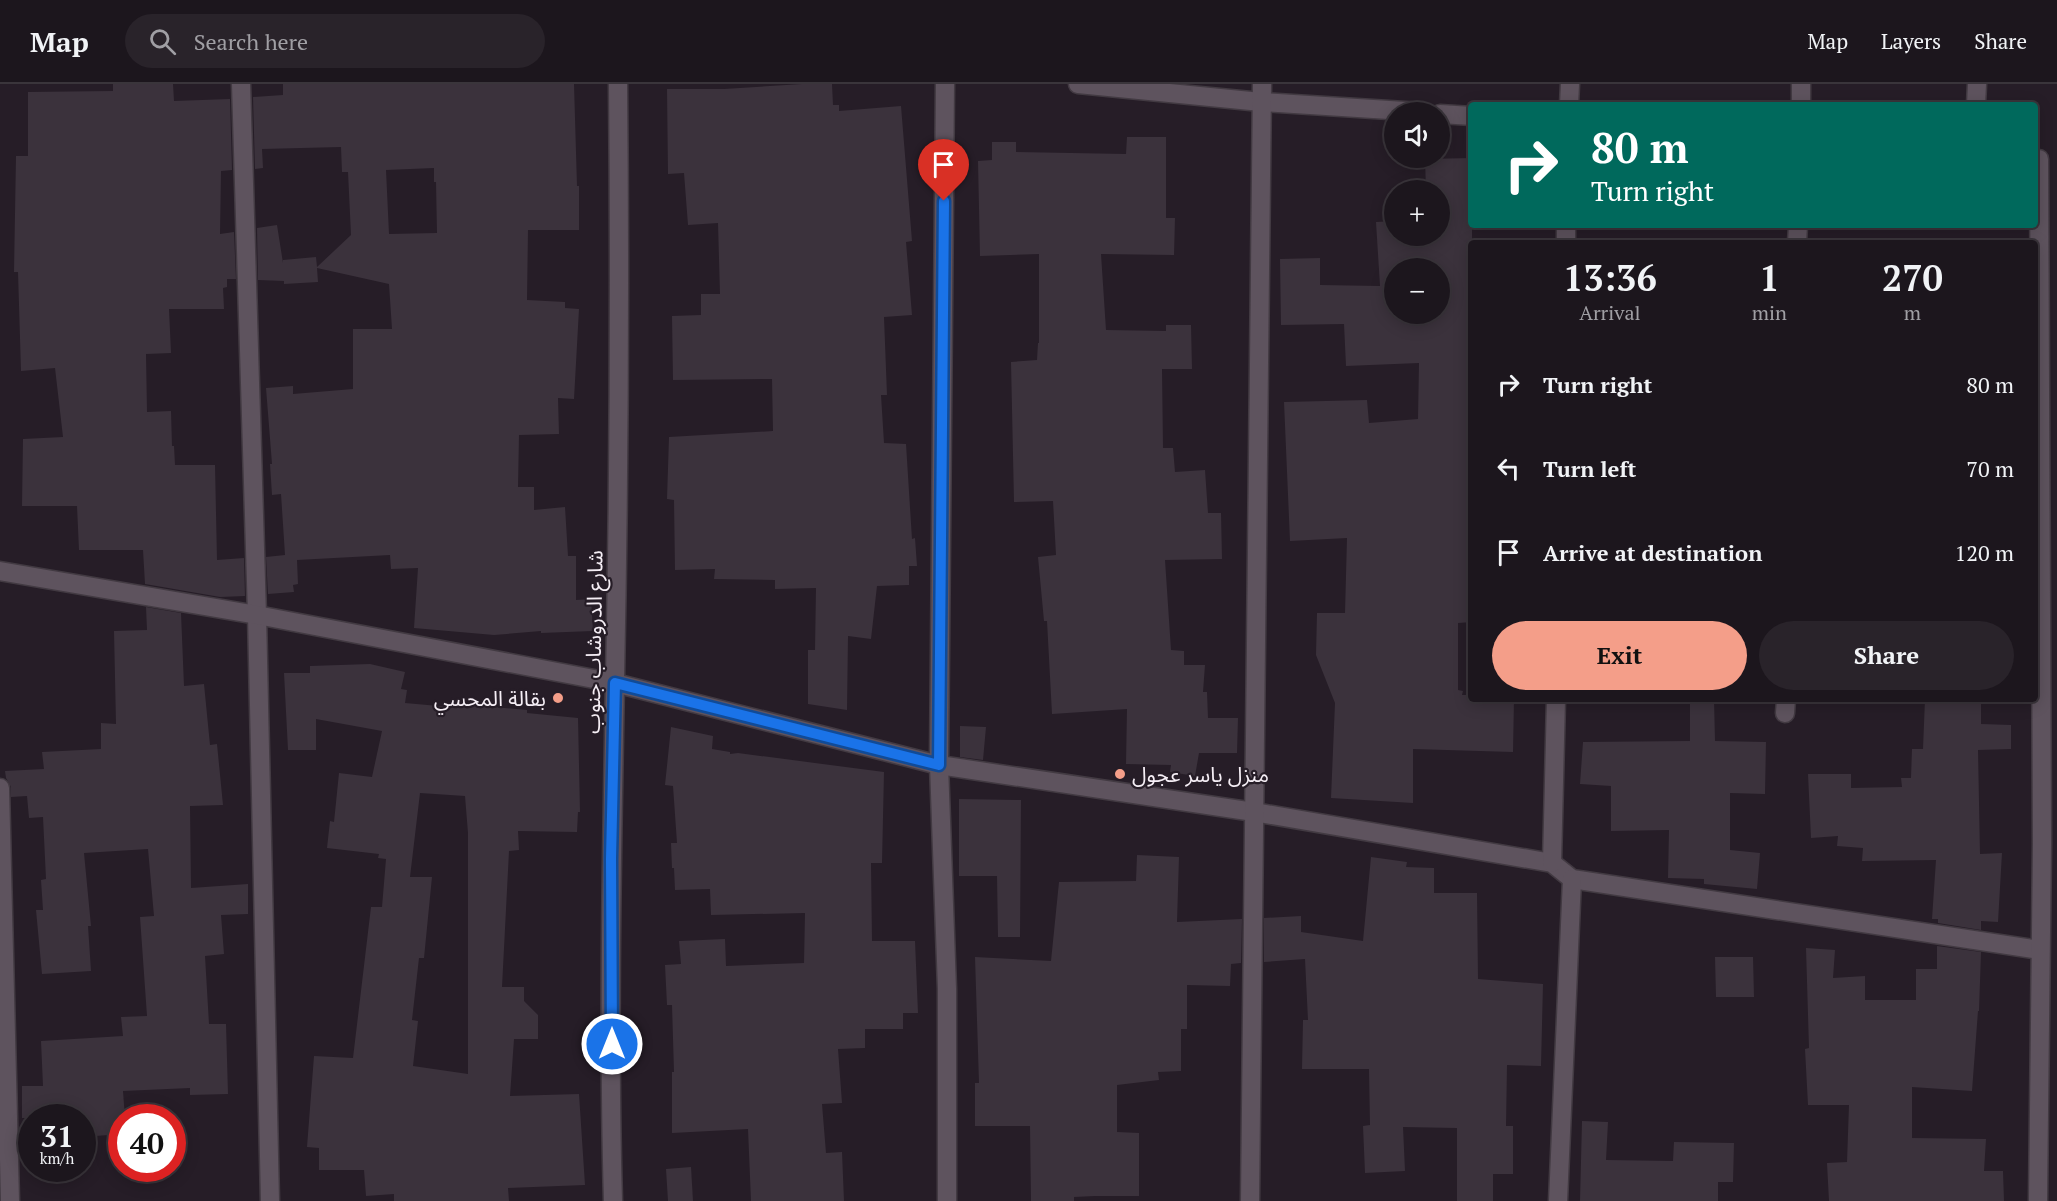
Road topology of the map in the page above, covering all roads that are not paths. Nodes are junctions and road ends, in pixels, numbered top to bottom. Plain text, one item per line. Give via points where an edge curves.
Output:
1 (241, 84) edge
2 (618, 84) edge
3 (945, 84) edge
4 (1078, 84) edge
5 (1570, 84) edge
6 (1801, 84) edge
7 (1977, 84) edge
8 (1261, 93) edge
9 (1569, 102) edge
10 (1801, 102) edge
11 (1976, 102) edge
12 (1384, 108) edge
13 (1450, 115) edge
14 (1468, 116) edge
15 (2044, 159) edge
16 (0, 571) edge
17 (256, 615) junction
18 (615, 683) junction
19 (1556, 702) edge
20 (939, 765) junction
21 (0, 788) edge
22 (1254, 812) junction
23 (2049, 843) edge
24 (1552, 863) junction
25 (1572, 879) junction
26 (2040, 951) junction
27 (10, 1201) edge
28 (270, 1201) edge
29 (613, 1201) edge
30 (947, 1201) edge
31 (1250, 1201) edge
32 (1558, 1201) edge
33 (2038, 1201) edge

1 - 17 street
2 - 18 street, شارع الدروشاب جنوب
3 - 20 street
4 - 8 street
5 - 9 street
6 - 10 street
7 - 11 street
8 - 12 street
8 - 22 street
13 - 14 street
15 - 23 street
16 - 17 street
17 - 18 street
17 - 28 street
18 - 20 street
18 - 29 street, شارع الدروشاب جنوب via 611,859
19 - 24 street
20 - 22 street
20 - 30 street via 947,989
21 - 27 street
22 - 24 street
22 - 31 street
23 - 26 street
24 - 25 street
25 - 26 street
25 - 32 street
26 - 33 street

